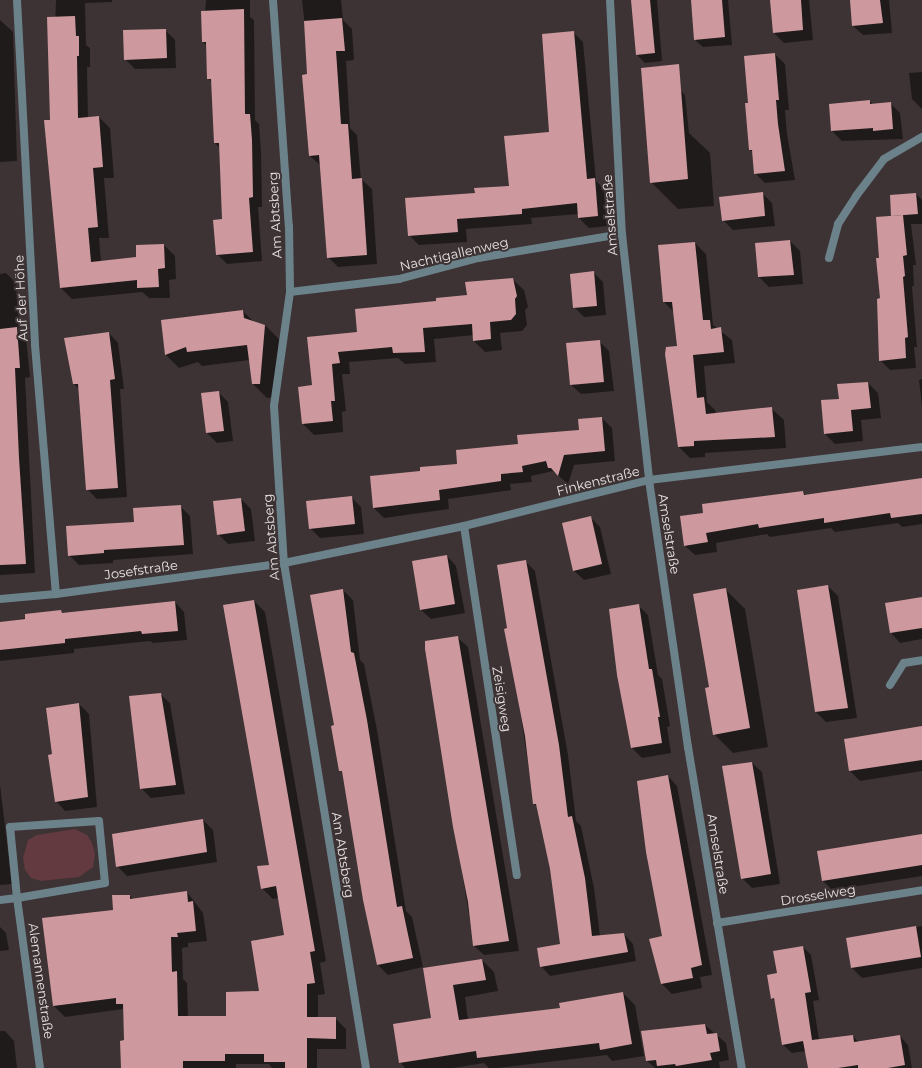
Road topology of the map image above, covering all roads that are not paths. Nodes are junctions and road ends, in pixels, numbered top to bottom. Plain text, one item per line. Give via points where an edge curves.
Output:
1 (16, 0) edge
2 (273, 0) edge
3 (610, 0) edge
4 (922, 137) edge
5 (622, 234) junction
6 (829, 258) dead end
7 (290, 292) junction
8 (922, 447) edge
9 (649, 480) junction
10 (464, 526) junction
11 (284, 562) junction
12 (56, 594) junction
13 (0, 599) edge
14 (922, 660) edge
15 (890, 685) dead end
16 (517, 875) dead end
17 (922, 890) edge
18 (17, 898) junction
19 (0, 900) edge
20 (717, 923) junction
21 (40, 1068) edge
22 (366, 1068) edge
23 (742, 1068) edge

1 - 12 street, Auf der Höhe via 35,345
2 - 7 street, Am Abtsberg
3 - 5 street, Amselstraße
4 - 6 street via 884,159 838,224
5 - 7 street, Nachtigallenweg via 478,258 399,279
5 - 9 street, Amselstraße
7 - 11 street, Am Abtsberg via 274,406
8 - 9 street, Finkenstraße
9 - 10 street, Finkenstraße
9 - 20 street, Amselstraße
10 - 11 street, Finkenstraße
10 - 16 street, Zeisigweg
11 - 12 street, Josefstraße
11 - 22 street, Am Abtsberg
12 - 13 street, Josefstraße
14 - 15 street via 904,663
17 - 20 street, Drosselweg
18 - 18 street, Alemannenstraße via 10,827 99,821 105,883
18 - 19 street, Alemannenstraße
18 - 21 street, Alemannenstraße
20 - 23 street, Amselstraße

